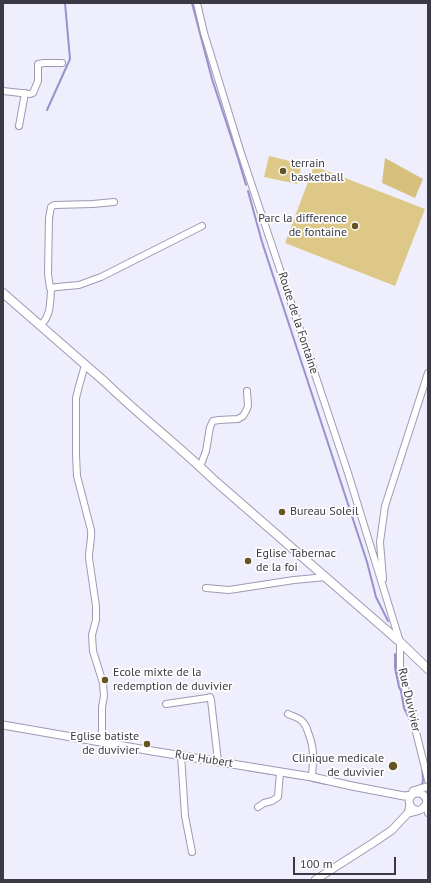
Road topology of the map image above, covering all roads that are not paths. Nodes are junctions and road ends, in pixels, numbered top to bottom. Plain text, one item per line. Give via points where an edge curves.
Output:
1 (197, 3) edge
2 (62, 63) dead end
3 (3, 91) edge
4 (25, 93) junction
5 (19, 126) dead end
6 (114, 202) dead end
7 (202, 226) dead end
8 (51, 289) junction
9 (3, 292) edge
10 (41, 325) junction
11 (85, 365) junction
12 (428, 373) edge
13 (247, 391) dead end
14 (200, 467) junction
15 (326, 577) junction
16 (206, 588) dead end
17 (383, 588) junction
18 (400, 642) junction
19 (428, 669) edge
20 (166, 704) dead end
21 (288, 714) dead end
22 (3, 725) edge
23 (101, 742) junction
24 (181, 755) junction
25 (218, 761) junction
26 (280, 772) junction
27 (312, 777) junction
28 (428, 784) edge
29 (408, 794) junction
30 (426, 801) junction
31 (258, 807) dead end
32 (419, 809) edge
33 (192, 852) dead end
34 (315, 880) edge

1 - 17 street, Route de la Fontaine via 240,150 348,473
2 - 4 street via 38,64 38,81 34,93
3 - 4 street
4 - 5 street
6 - 8 street via 51,207 48,274
7 - 8 street via 93,280
8 - 10 street via 47,318
9 - 10 main road
10 - 11 main road
11 - 14 main road
11 - 23 street via 76,398 76,455 77,476 92,535 89,558 96,606 92,635 93,651 103,683 104,696
12 - 17 street via 385,506 380,542
13 - 14 street via 248,406 243,416 238,419 213,421 210,425 206,451
14 - 15 main road
15 - 16 street via 229,590
15 - 18 main road
17 - 18 street, Route de la Fontaine
18 - 19 main road
18 - 28 street, Rue Duvivier via 400,668
20 - 25 street via 210,697
21 - 27 street via 299,718 306,725 314,752
22 - 23 street, Rue Hubert
23 - 24 street, Rue Hubert
24 - 25 street, Rue Hubert
24 - 33 street via 185,816
25 - 26 street, Rue Hubert
26 - 27 street, Rue Hubert
26 - 31 street via 278,797
27 - 29 street, Rue Hubert
28 - 29 street
28 - 29 street
28 - 30 street
29 - 30 street via 424,795
29 - 32 street
30 - 32 street via 425,807
32 - 34 street via 408,813 392,830

